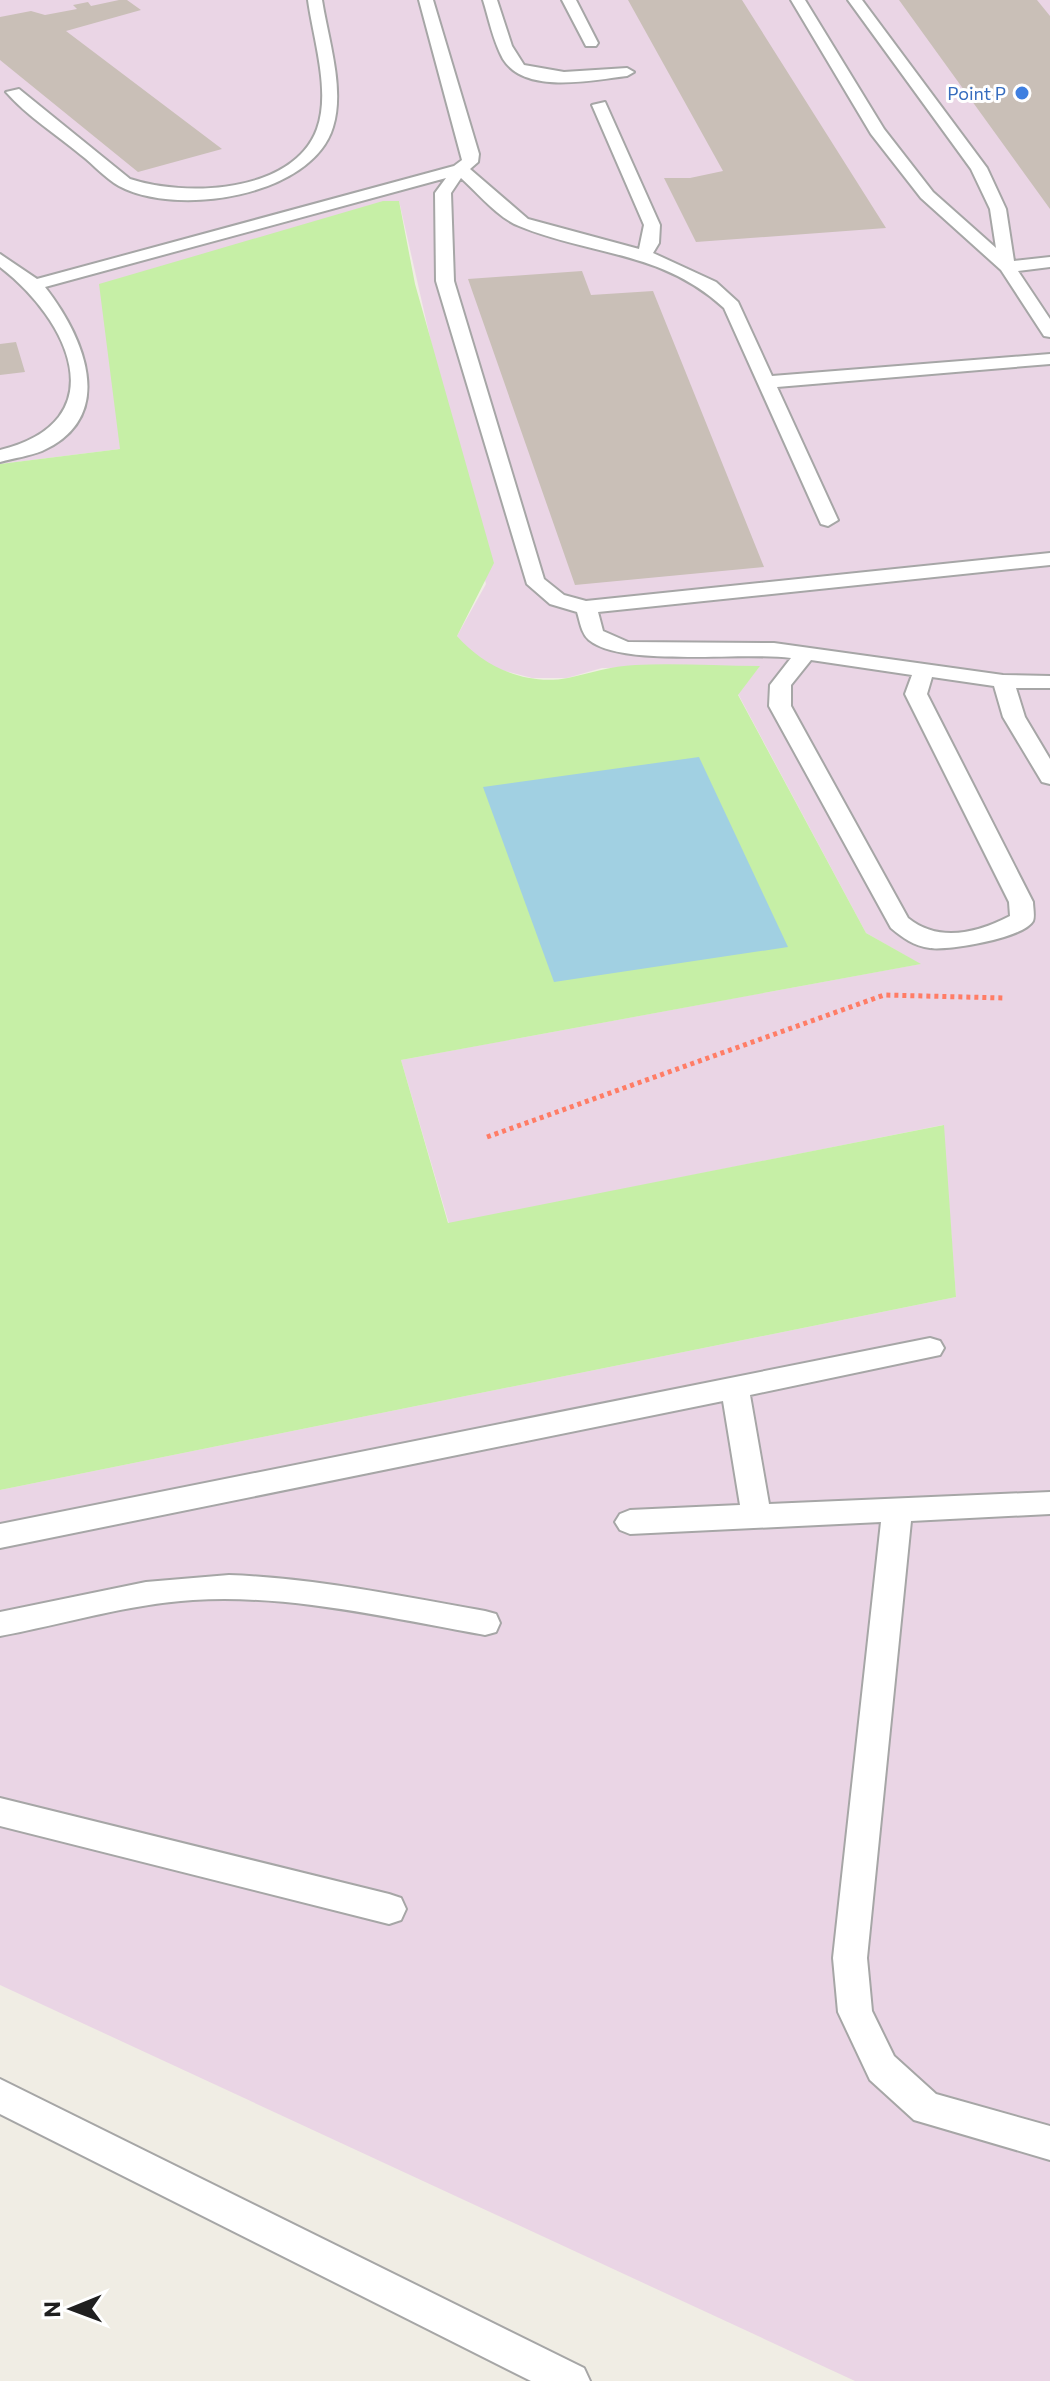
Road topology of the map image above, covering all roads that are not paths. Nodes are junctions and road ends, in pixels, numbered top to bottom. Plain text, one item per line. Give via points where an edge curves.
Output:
1 (315, 0) edge
2 (426, 0) edge
3 (490, 0) edge
4 (569, 0) edge
5 (798, 0) edge
6 (855, 0) edge
7 (591, 43) dead end
8 (627, 72) dead end
9 (14, 92) dead end
10 (600, 105) dead end
11 (460, 169) junction
12 (644, 255) junction
13 (0, 259) edge
14 (1050, 262) edge
15 (1007, 267) junction
16 (34, 285) junction
17 (1050, 332) edge
18 (1050, 359) edge
19 (766, 382) junction
20 (0, 456) edge
21 (828, 520) dead end
22 (1050, 559) edge
23 (586, 607) junction
24 (805, 654) junction
25 (924, 670) junction
26 (1003, 681) junction
27 (1050, 682) edge
28 (1050, 777) edge
29 (930, 1348) dead end
30 (734, 1386) junction
31 (1050, 1503) edge
32 (897, 1512) junction
33 (757, 1517) junction
34 (630, 1522) dead end
35 (0, 1536) edge
36 (485, 1623) dead end
37 (0, 1624) edge
38 (0, 1812) edge
39 (389, 1909) dead end
40 (0, 2096) edge
41 (1050, 2143) edge
42 (571, 2381) edge

1 - 9 lane via 326,126 314,152 298,167 249,186 206,194 141,191
2 - 11 lane via 471,154
3 - 8 lane via 512,63 521,70 566,77
4 - 7 lane
5 - 15 lane via 893,152 927,195
6 - 15 lane via 979,168 998,209
10 - 12 lane via 652,225
11 - 12 lane via 522,222
11 - 16 lane
11 - 23 lane via 443,193 445,281 534,580 546,595
12 - 19 lane via 710,286 732,306
13 - 16 lane
14 - 15 lane
15 - 17 lane
16 - 20 lane via 58,312 72,347 80,403 68,423 42,445
18 - 19 lane
19 - 21 lane
22 - 23 lane
23 - 24 lane via 594,634 628,648
24 - 25 lane
24 - 25 lane via 781,685 780,706 899,923 934,942 1010,928 1022,919 1021,902 916,694
25 - 26 lane
26 - 27 lane
26 - 28 lane via 1014,717
29 - 30 lane
30 - 33 lane
30 - 35 lane
31 - 32 lane
32 - 33 lane
32 - 41 lane via 850,1958 855,2012 882,2068 926,2108
33 - 34 lane
36 - 37 lane via 240,1587 190,1588
38 - 39 lane
40 - 42 lane

